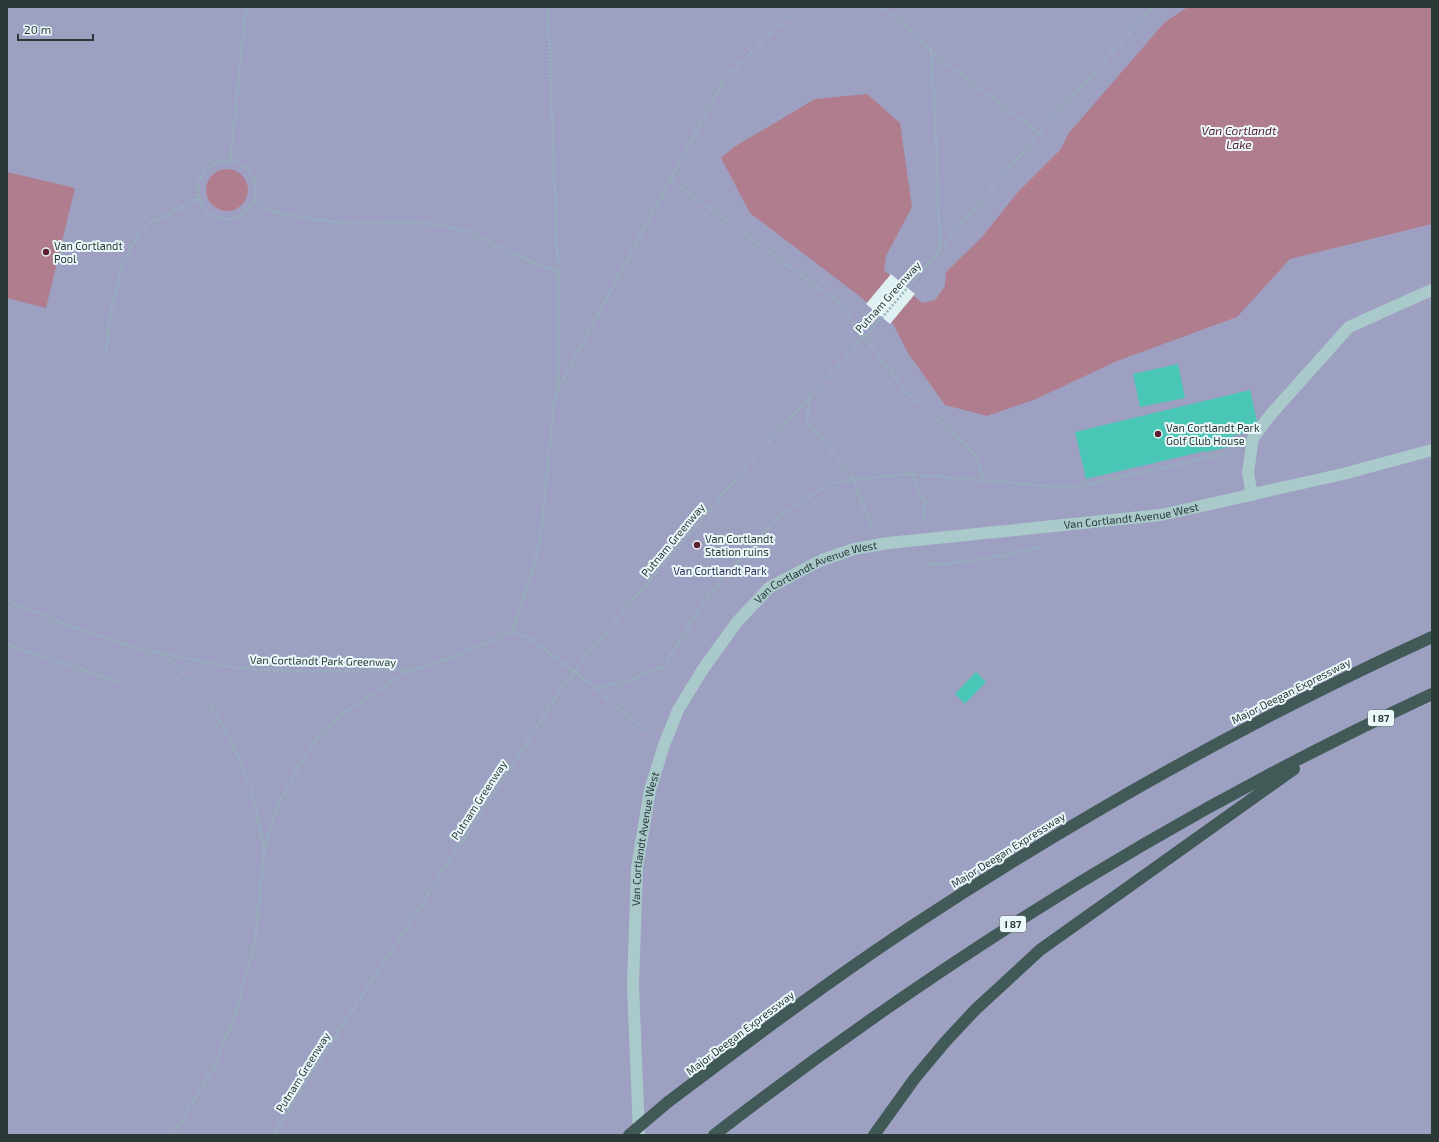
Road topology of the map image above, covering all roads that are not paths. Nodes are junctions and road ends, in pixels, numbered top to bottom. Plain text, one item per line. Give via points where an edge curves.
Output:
1 (1432, 290) edge
2 (1432, 450) edge
3 (1252, 495) junction
4 (1432, 636) edge
5 (1432, 694) edge
6 (1330, 743) junction
7 (629, 1135) edge
8 (639, 1135) edge
9 (714, 1135) edge
10 (874, 1135) edge

1 - 3 street via 1349,327 1272,413 1253,438 1248,473
2 - 3 street, Van Cortlandt Avenue West
3 - 8 street, Van Cortlandt Avenue West via 1161,515 854,549 822,560 770,587 737,622 702,670 678,710 650,790 637,868 633,984
4 - 7 highway, Major Deegan Expressway, bridge via 1323,688 1222,741 1064,830 844,972 668,1102
5 - 6 highway, I 87
6 - 9 highway, I 87 via 1170,830 1007,927 857,1029
6 - 10 highway via 1040,950 975,1010 946,1041 915,1078

